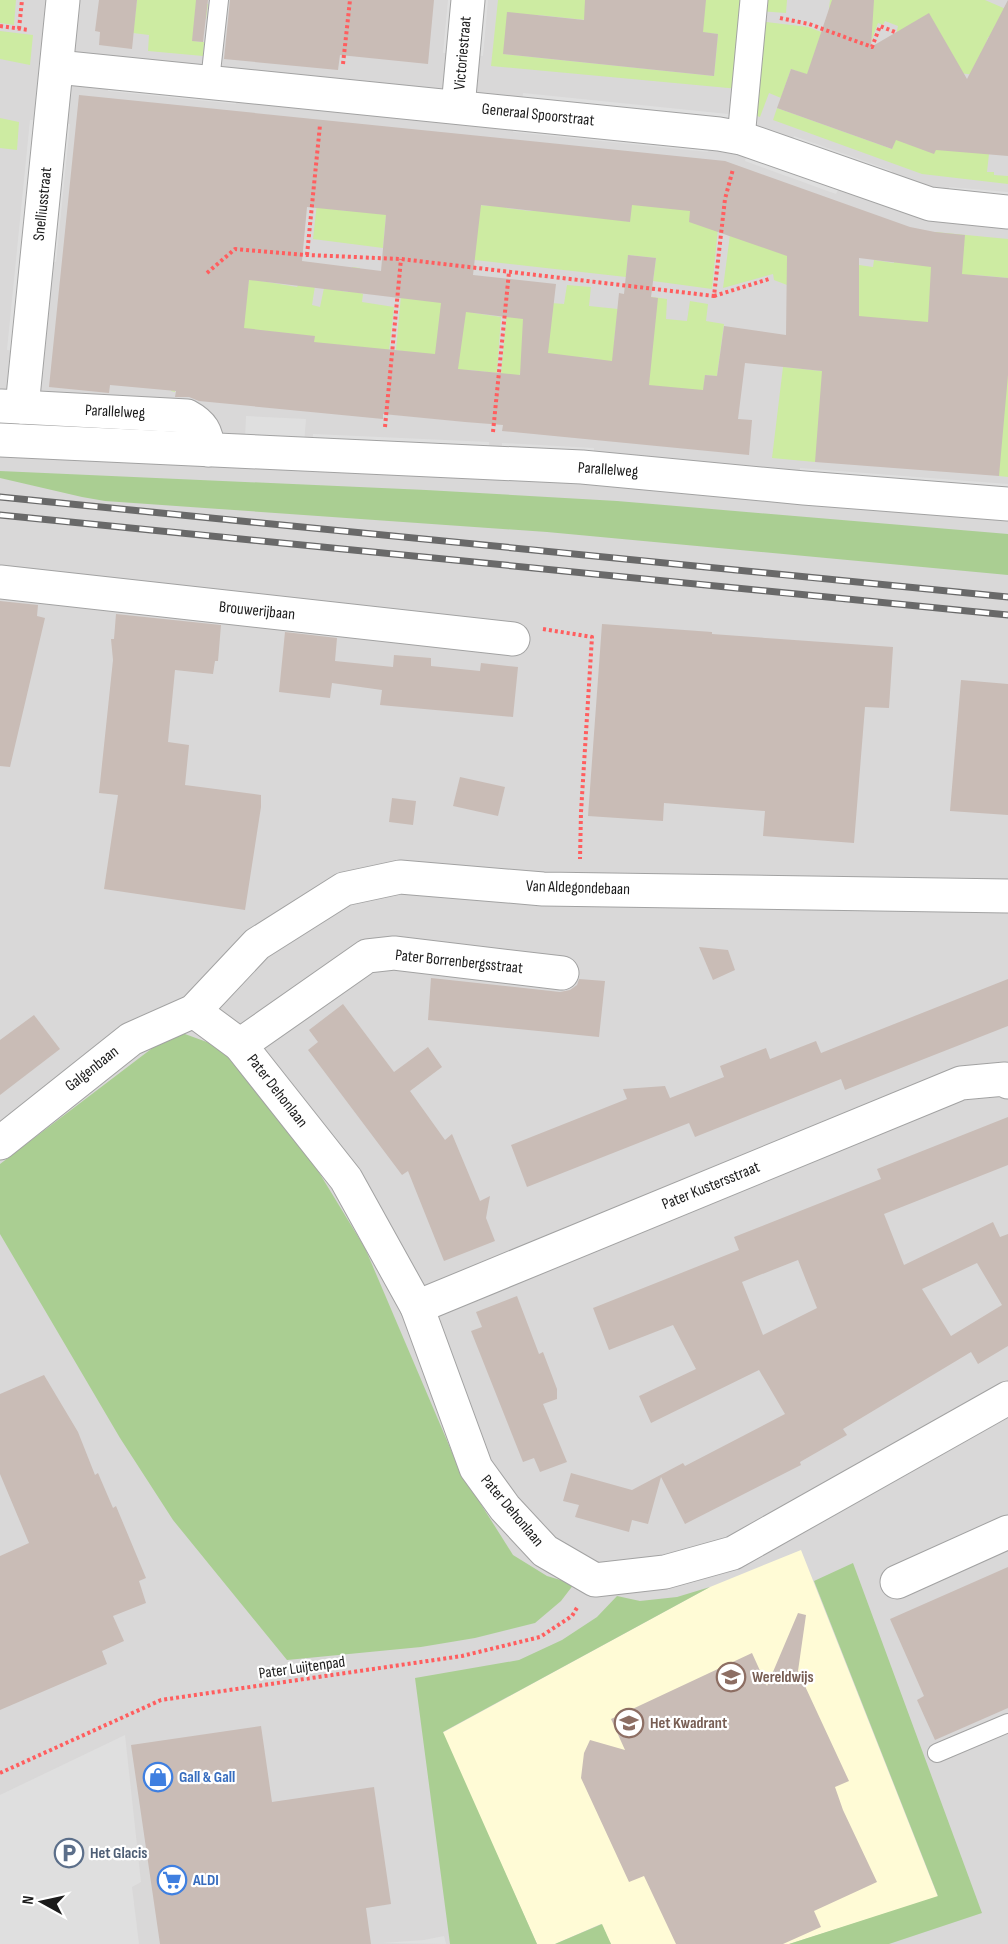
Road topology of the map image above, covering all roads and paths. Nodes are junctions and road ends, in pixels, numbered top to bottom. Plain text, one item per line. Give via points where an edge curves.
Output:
1 (22, 0) edge
2 (63, 0) edge
3 (219, 0) edge
4 (350, 0) edge
5 (468, 0) edge
6 (753, 8) edge
7 (18, 29) dead end
8 (895, 32) dead end
9 (57, 67) junction
10 (210, 81) junction
11 (332, 94) junction
12 (458, 107) junction
13 (741, 138) junction
14 (1008, 212) edge
15 (307, 255) junction
16 (401, 259) junction
17 (509, 272) junction
18 (207, 273) dead end
19 (769, 279) dead end
20 (714, 296) junction
21 (11, 406) edge
22 (0, 440) edge
23 (208, 450) junction
24 (382, 457) junction
25 (489, 462) junction
26 (1008, 504) edge
27 (0, 582) edge
28 (513, 639) joint
29 (580, 889) junction
30 (1008, 896) edge
31 (562, 973) dead end
32 (194, 1011) junction
33 (240, 1045) junction
34 (1008, 1082) edge
35 (0, 1143) edge
36 (417, 1307) junction
37 (1008, 1398) edge
38 (1008, 1532) edge
39 (595, 1580) junction
40 (897, 1582) dead end
41 (1008, 1723) edge
42 (937, 1753) dead end
43 (0, 1773) edge

1 - 7 path
2 - 9 street, Snelliusstraat
3 - 10 lane
4 - 11 path
5 - 12 street, Victoriestraat
6 - 8 path via 872,47 880,27
6 - 13 street
9 - 10 street, Generaal Spoorstraat
9 - 21 street, Snelliusstraat
10 - 11 street, Generaal Spoorstraat
11 - 12 street, Generaal Spoorstraat
11 - 15 path
12 - 13 street, Generaal Spoorstraat
13 - 14 street, Generaal Spoorstraat via 930,204
13 - 20 path via 725,199
15 - 16 path
15 - 18 path via 235,249
16 - 17 path
16 - 24 path
17 - 20 path
17 - 25 path
19 - 20 path
21 - 23 street, Parallelweg via 186,416 199,422 205,431
22 - 23 street, Parallelweg
23 - 24 street, Parallelweg
24 - 25 street, Parallelweg
25 - 26 street, Parallelweg
27 - 28 street, Brouwerijbaan
28 - 29 path via 546,628 592,637
29 - 30 street, Van Aldegondebaan
29 - 32 street, Van Aldegondebaan via 400,877 344,889 257,944
31 - 33 street, Pater Borrenbergsstraat via 394,953 367,956
32 - 33 street, Pater Dehonlaan
32 - 35 street, Galgenbaan via 131,1039
33 - 36 street, Pater Dehonlaan via 346,1179
34 - 36 street, Pater Kustersstraat via 1005,1079 961,1083
36 - 39 street, Pater Dehonlaan via 476,1468 505,1508 545,1551
37 - 39 street via 733,1553 665,1572
38 - 40 street
39 - 43 path, Pater Luijtenpad via 572,1616 540,1637 462,1656 161,1700
41 - 42 lane

